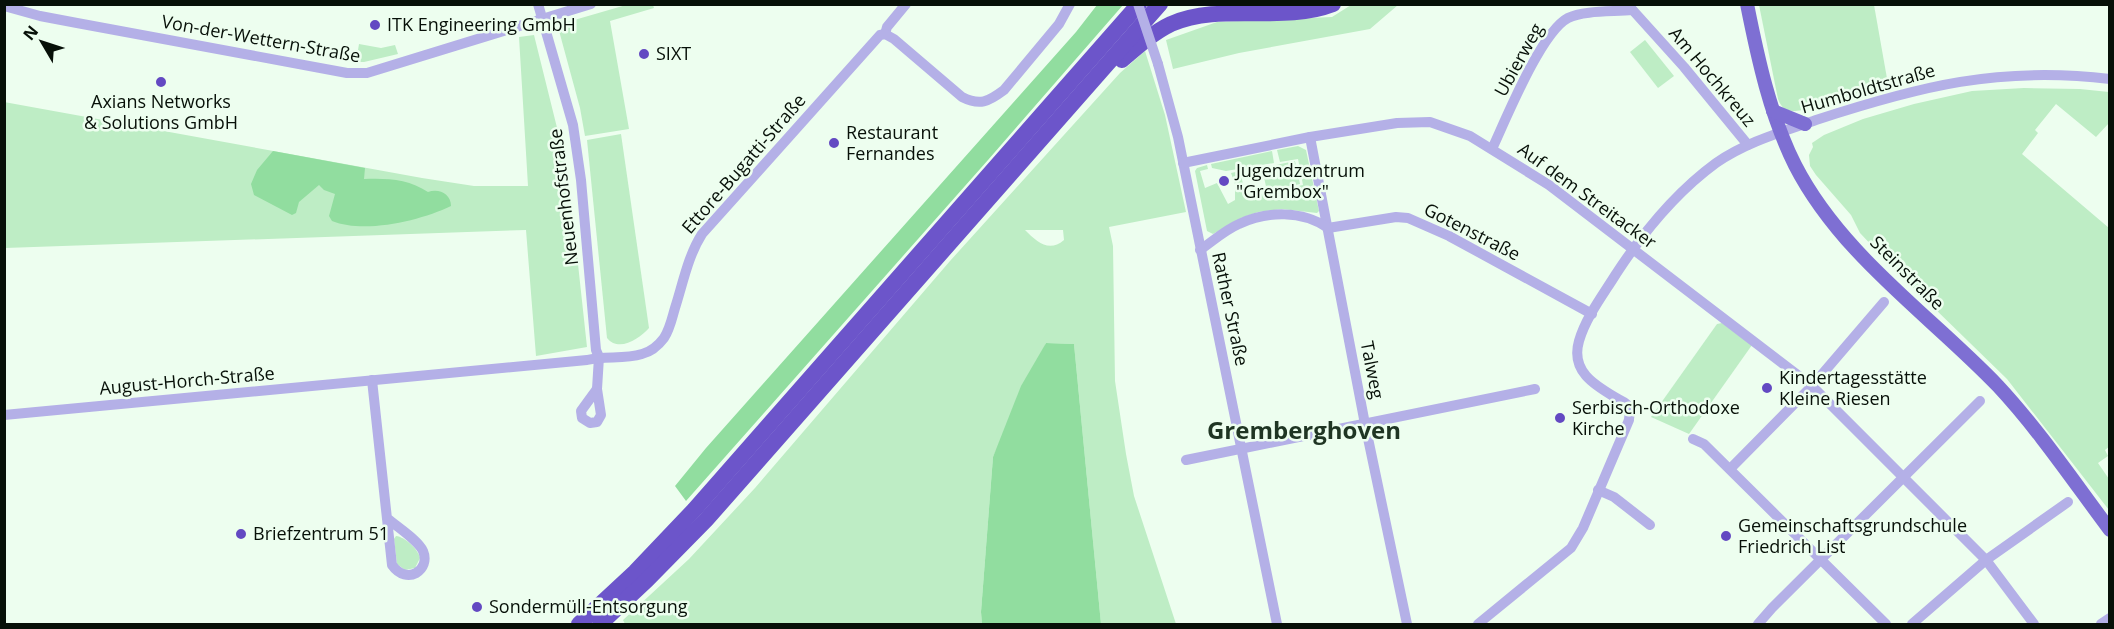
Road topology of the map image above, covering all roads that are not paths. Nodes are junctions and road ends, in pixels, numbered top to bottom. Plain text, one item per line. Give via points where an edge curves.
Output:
1 (538, 4) edge
2 (591, 4) edge
3 (906, 4) edge
4 (1070, 4) edge
5 (1138, 4) edge
6 (1160, 4) edge
7 (1333, 4) edge
8 (1747, 4) edge
9 (4, 6) edge
10 (1630, 7) edge
11 (542, 18) junction
12 (885, 34) junction
13 (2109, 79) edge
14 (1067, 108) junction
15 (1773, 111) junction
16 (1805, 124) junction
17 (1780, 132) junction
18 (1310, 137) junction
19 (1748, 145) junction
20 (1492, 149) junction
21 (1183, 163) junction
22 (1328, 228) junction
23 (1633, 249) junction
24 (1200, 250) junction
25 (1884, 303) dead end
26 (1592, 314) junction
27 (599, 357) junction
28 (372, 380) junction
29 (1812, 386) junction
30 (597, 389) dead end
31 (1535, 389) dead end
32 (1980, 401) dead end
33 (4, 415) edge
34 (1365, 424) junction
35 (1693, 439) dead end
36 (1242, 449) junction
37 (1186, 460) dead end
38 (1730, 469) junction
39 (1904, 476) junction
40 (1598, 490) junction
41 (2068, 502) dead end
42 (387, 518) junction
43 (1650, 525) dead end
44 (2109, 530) edge
45 (1821, 559) junction
46 (1986, 560) junction
47 (2109, 618) edge
48 (579, 624) edge
49 (600, 624) edge
50 (1277, 624) edge
51 (1407, 624) edge
52 (1478, 624) edge
53 (1758, 624) edge
54 (1886, 624) edge
55 (1912, 624) edge
56 (2034, 624) edge
57 (2101, 624) edge

1 - 11 street, Neuenhofstraße
2 - 11 street
3 - 12 street, Ettore-Bugatti-Straße
4 - 12 street via 1059,24 1004,90 982,103 962,97
5 - 21 street, Rather Straße, bridge
5 - 48 highway via 694,510
6 - 14 highway
7 - 14 highway via 1306,11 1200,16 1172,24 1140,45
8 - 15 main road, Steinstraße
9 - 11 street, Von-der-Wettern-Straße via 40,16 367,74
10 - 19 street, Am Hochkreuz
10 - 20 street, Ubierweg via 1581,14 1557,26 1543,43
11 - 27 street, Neuenhofstraße via 573,125
12 - 27 street, Ettore-Bugatti-Straße via 872,43 702,234 692,253 669,328 659,344 643,354
13 - 16 street, Humboldtstraße via 2032,74 1988,77 1900,93
14 - 49 highway via 706,520
15 - 16 main road
15 - 17 main road, Steinstraße
16 - 17 street, Humboldtstraße
17 - 19 street, Humboldtstraße
17 - 44 main road, Steinstraße via 1797,168 1831,221 1998,387
18 - 20 street, Auf dem Streitacker via 1376,124 1430,122 1470,136
18 - 21 street, Auf dem Streitacker
18 - 22 street, Talweg
19 - 23 street, Humboldtstraße via 1689,184 1666,206
20 - 23 street, Auf dem Streitacker via 1549,185
21 - 24 street, Rather Straße
22 - 24 street via 1307,218 1268,215 1238,224
22 - 26 street, Gotenstraße via 1408,218
22 - 34 street, Talweg
23 - 26 street, Humboldtstraße
23 - 29 street, Auf dem Streitacker
24 - 36 street, Rather Straße
25 - 29 street
26 - 40 street, Humboldtstraße via 1579,341 1580,368 1596,386 1627,404 1630,412
27 - 28 street, August-Horch-Straße
27 - 30 street, Neuenhofstraße
28 - 33 street, August-Horch-Straße
28 - 42 street
29 - 38 street
29 - 39 street, Auf dem Streitacker
31 - 34 street
32 - 39 street
34 - 36 street
34 - 51 street, Talweg
35 - 38 street via 1704,444
36 - 37 street
36 - 50 street, Rather Straße
38 - 45 street
39 - 45 street
39 - 46 street, Auf dem Streitacker
40 - 43 street via 1614,497
40 - 52 street via 1571,548
41 - 46 street
42 - 42 street via 392,565 401,574 414,574 421,569 424,554
45 - 53 street
45 - 54 street
46 - 55 street
46 - 56 street, Auf dem Streitacker
47 - 57 street

